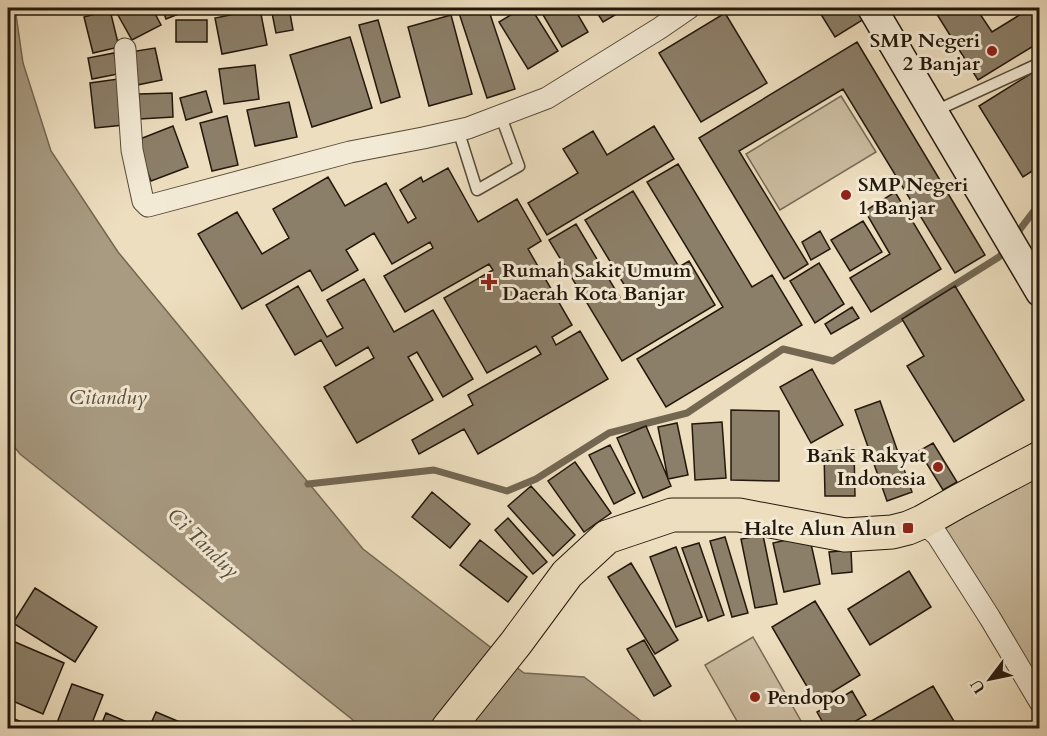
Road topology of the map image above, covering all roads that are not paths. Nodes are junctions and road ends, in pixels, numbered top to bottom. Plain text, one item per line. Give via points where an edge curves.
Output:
1 (689, 8) edge
2 (872, 8) edge
3 (125, 49) dead end
4 (1040, 63) edge
5 (933, 111) junction
6 (500, 114) junction
7 (456, 130) junction
8 (1040, 292) edge
9 (1040, 458) edge
10 (931, 524) junction
11 (1040, 702) edge
12 (448, 729) edge

1 - 6 street via 547,98
2 - 5 street
3 - 7 street via 132,150 142,201 148,207 350,152
4 - 5 lane
5 - 8 street
6 - 7 street
6 - 7 lane via 519,166 477,190
9 - 10 highway via 959,501
10 - 11 street
10 - 12 highway via 845,535 739,515 672,515 607,537 567,574

